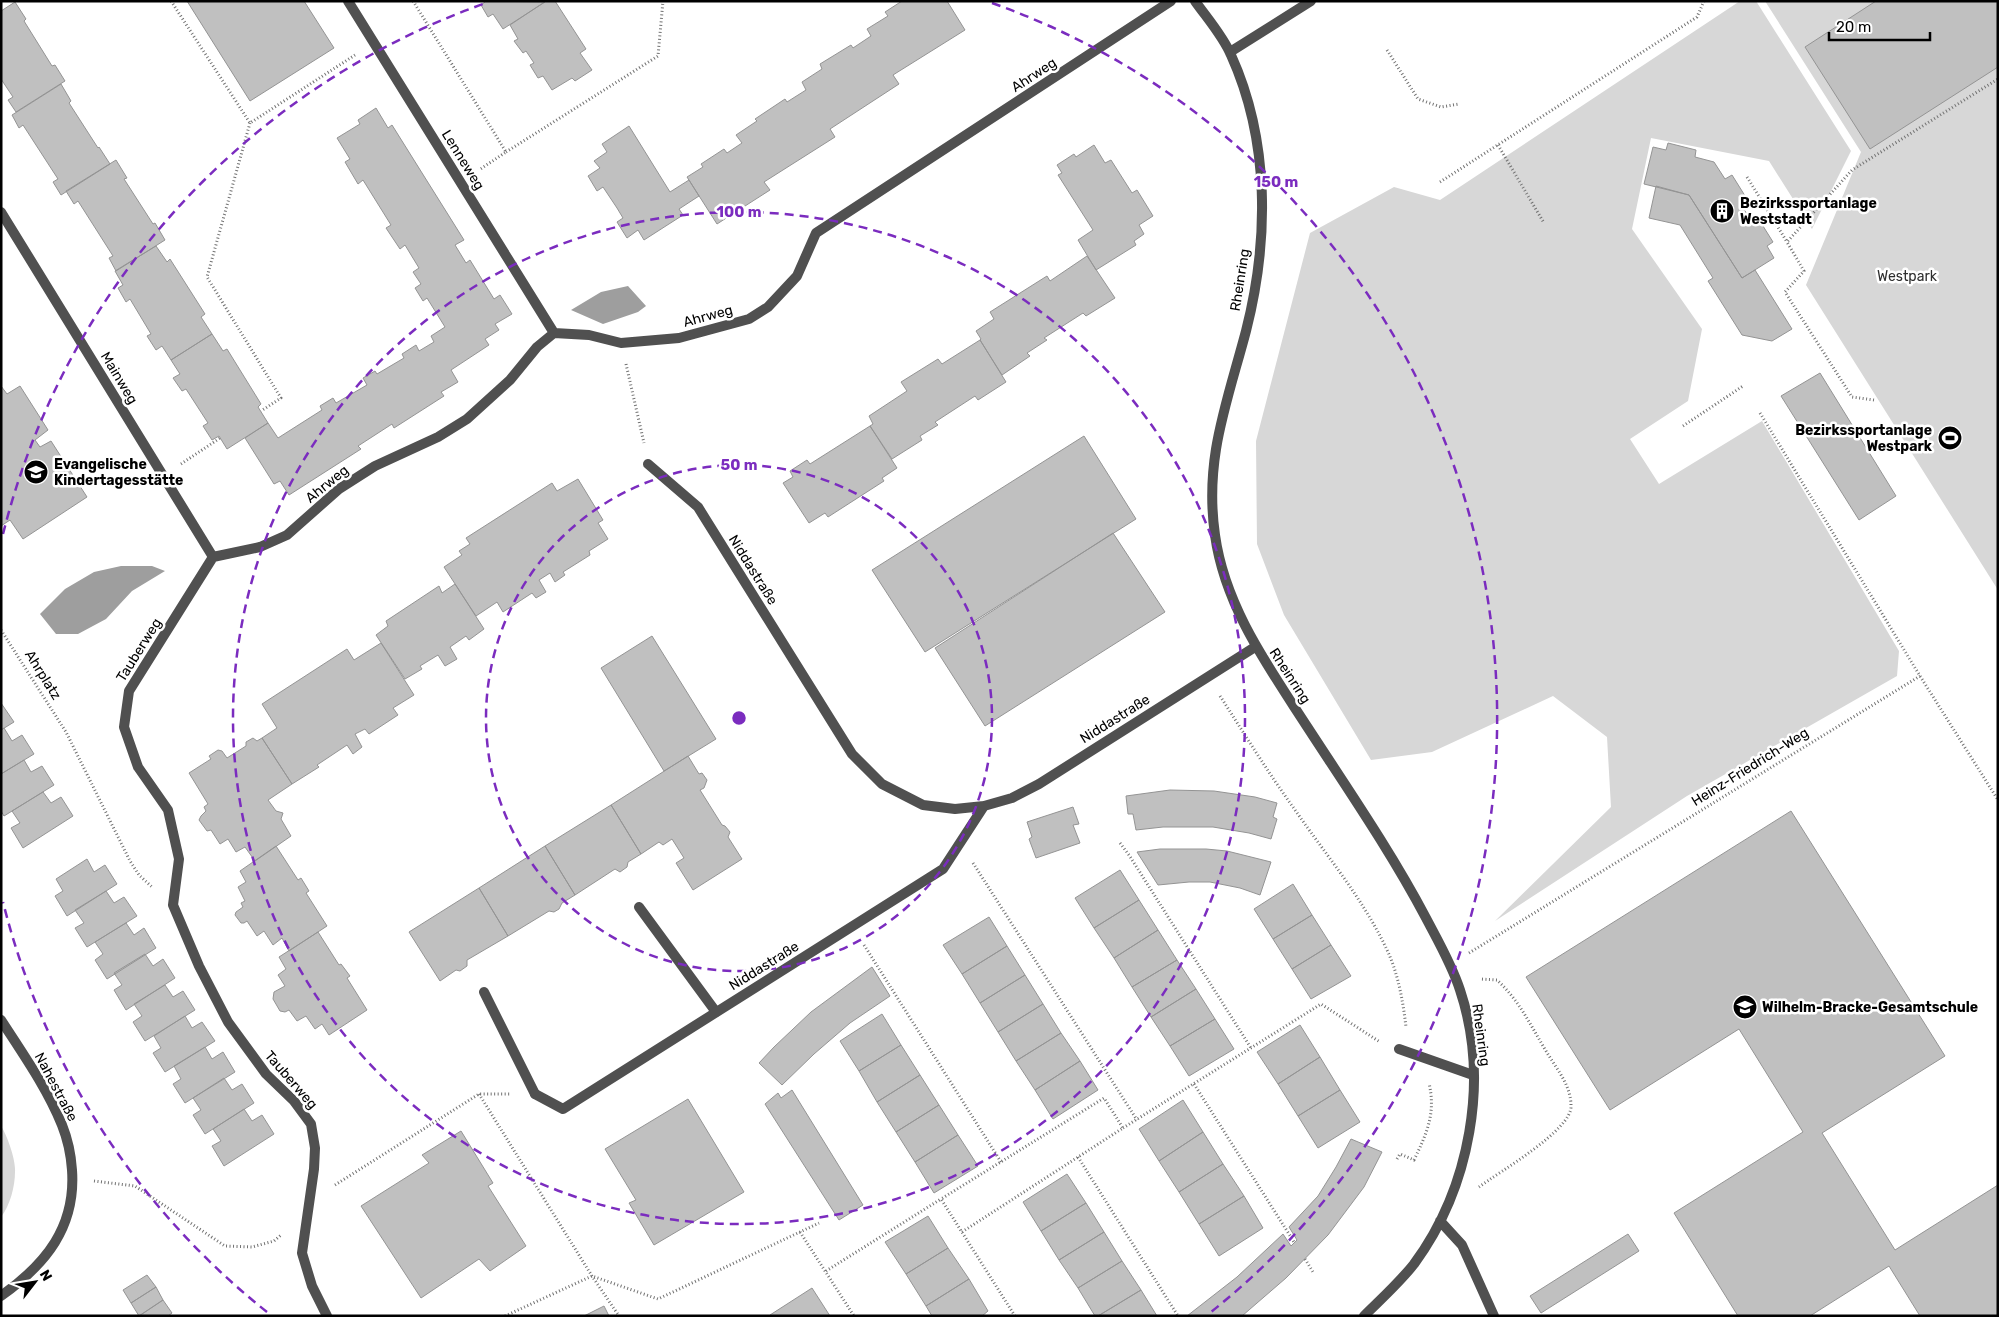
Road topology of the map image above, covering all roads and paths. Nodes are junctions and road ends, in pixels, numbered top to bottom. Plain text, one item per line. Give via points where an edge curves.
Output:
1 (171, 1) edge
2 (348, 1) edge
3 (413, 1) edge
4 (663, 1) edge
5 (1171, 1) edge
6 (1195, 1) edge
7 (1311, 1) edge
8 (1704, 1) edge
9 (374, 42) junction
10 (1387, 50) dead end
11 (1230, 52) junction
12 (1998, 79) edge
13 (1459, 104) dead end
14 (250, 123) junction
15 (1498, 145) junction
16 (506, 152) junction
17 (1747, 177) dead end
18 (461, 182) junction
19 (1440, 182) dead end
20 (1, 212) edge
21 (1544, 223) dead end
22 (1787, 242) junction
23 (554, 333) junction
24 (621, 343) junction
25 (1743, 386) dead end
26 (1874, 400) dead end
27 (261, 411) dead end
28 (1760, 413) dead end
29 (1683, 426) dead end
30 (220, 438) dead end
31 (648, 464) joint
32 (163, 476) junction
33 (213, 557) junction
34 (1, 630) edge
35 (1255, 647) junction
36 (1920, 676) junction
37 (1228, 708) dead end
38 (1998, 800) edge
39 (984, 806) junction
40 (960, 843) junction
41 (1120, 843) dead end
42 (173, 905) junction
43 (639, 907) dead end
44 (853, 927) junction
45 (1468, 953) dead end
46 (1460, 991) junction
47 (484, 992) dead end
48 (716, 1012) junction
49 (1, 1020) edge
50 (1251, 1048) junction
51 (1402, 1050) junction
52 (1473, 1075) junction
53 (1194, 1084) junction
54 (479, 1094) junction
55 (535, 1094) junction
56 (1137, 1120) junction
57 (1123, 1128) junction
58 (1078, 1157) junction
59 (1397, 1159) dead end
60 (1001, 1162) junction
61 (73, 1179) junction
62 (941, 1199) junction
63 (310, 1206) junction
64 (1446, 1211) junction
65 (1440, 1222) junction
66 (819, 1223) dead end
67 (800, 1232) junction
68 (962, 1232) junction
69 (1294, 1242) dead end
70 (1305, 1259) dead end
71 (826, 1271) junction
72 (1313, 1272) dead end
73 (592, 1276) junction
74 (1, 1296) edge
75 (327, 1316) edge
76 (505, 1316) edge
77 (619, 1316) edge
78 (854, 1316) edge
79 (1015, 1316) edge
80 (1178, 1316) edge
81 (1364, 1316) edge
82 (1494, 1316) edge

1 - 14 path
2 - 9 street, Lenneweg
3 - 16 path
4 - 16 path via 658,56
5 - 24 street, Ahrweg via 816,233 797,276 768,307 749,319 679,338
6 - 11 street, Rheinring
7 - 11 street
8 - 15 path via 1697,17
9 - 14 path
9 - 18 street, Lenneweg
10 - 13 path via 1418,98 1441,107
11 - 35 street, Rheinring via 1254,129 1262,181 1262,227 1257,279 1219,428 1212,486 1215,537 1227,582
12 - 22 path via 1852,170
14 - 27 path via 207,277 281,398
15 - 19 path
15 - 21 path
16 - 18 path
17 - 22 path
18 - 23 street, Lenneweg
20 - 32 street, Mainweg
22 - 26 path via 1804,271 1785,292 1852,397
23 - 24 street, Ahrweg via 589,335
23 - 33 street, Ahrweg via 467,419 438,437 360,475 339,489 287,535 260,547
24 - 31 path
25 - 29 path
28 - 36 path
30 - 32 path
31 - 39 street, Niddastraße via 698,507 852,754 882,784 923,804 955,809
32 - 33 street, Mainweg
33 - 42 street, Tauberweg via 129,691 124,727 138,767 168,810 179,859
34 - 42 path, Ahrplatz via 66,732 130,861 139,875
35 - 39 street, Niddastraße via 1039,784 1012,798
35 - 46 street, Rheinring via 1403,876 1448,961
36 - 38 path
36 - 45 path, Heinz-Friedrich-Weg
37 - 51 path via 1291,805 1352,889 1388,951 1403,1005 1406,1029
39 - 40 street, Niddastraße
40 - 44 street, Niddastraße via 943,869
40 - 56 path
41 - 50 path
42 - 63 street, Tauberweg via 228,1022 266,1074 294,1101 311,1124 315,1148
43 - 48 street
44 - 48 street, Niddastraße
44 - 60 path
46 - 52 street, Rheinring via 1470,1033
46 - 64 path via 1478,979 1496,980 1511,993 1569,1089 1572,1108 1553,1136
47 - 55 street
48 - 55 street, Niddastraße via 563,1109
49 - 61 street, Nahestraße via 37,1076 63,1127 71,1153
50 - 51 path via 1321,1004 1378,1041
50 - 53 path
51 - 52 street
51 - 59 path via 1428,1079 1433,1100 1430,1120 1414,1160 1400,1154
52 - 64 street, Rheinring via 1469,1133
53 - 56 path
53 - 69 path
54 - 55 path
54 - 63 path via 329,1190
54 - 73 path
56 - 57 path
57 - 58 path
57 - 60 path via 1104,1098
58 - 68 path
58 - 80 path
60 - 62 path
61 - 63 path via 135,1186 225,1246 252,1246 274,1241
61 - 74 street, Nahestraße via 72,1202 66,1224 54,1245 17,1285
62 - 68 path
62 - 71 path
63 - 75 street, Tauberweg via 302,1253 312,1286
64 - 65 street, Rheinring
65 - 81 street, Rheinring via 1414,1263
65 - 82 street via 1462,1245
66 - 67 path
67 - 71 path
67 - 73 path via 658,1299
68 - 79 path
70 - 72 path
71 - 78 path
73 - 76 path
73 - 77 path

